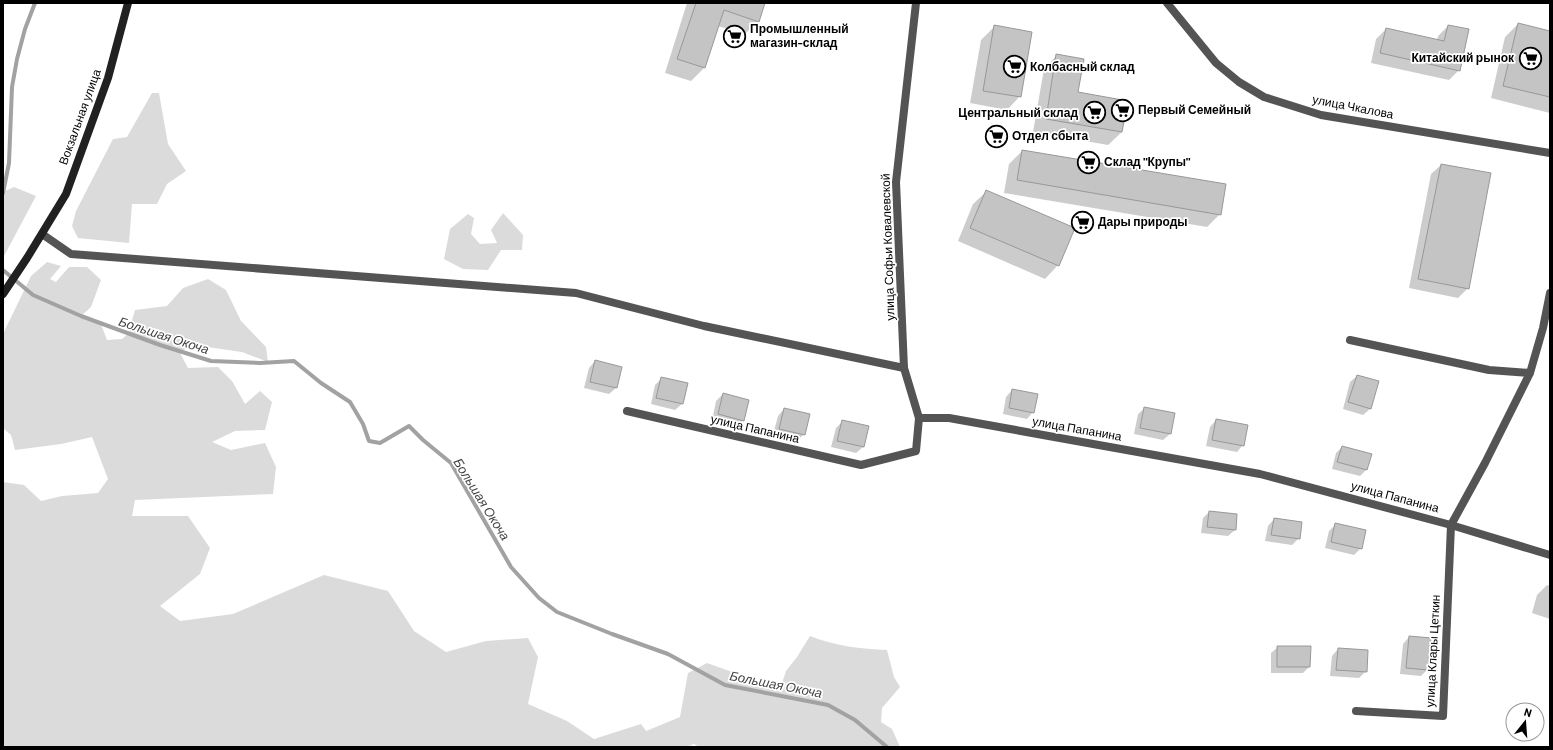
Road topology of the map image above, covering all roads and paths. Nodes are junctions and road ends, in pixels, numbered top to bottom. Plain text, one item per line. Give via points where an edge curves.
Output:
1 (128, 3) edge
2 (916, 3) edge
3 (1167, 3) edge
4 (1550, 153) edge
5 (42, 234) junction
6 (4, 292) edge
7 (1550, 293) edge
8 (1350, 340) dead end
9 (904, 368) junction
10 (1530, 373) junction
11 (627, 411) dead end
12 (919, 418) junction
13 (1451, 525) junction
14 (1550, 555) edge
15 (1356, 711) dead end

1 - 5 main road, Вокзальная улица via 108,78 66,194
2 - 9 street, улица Софьи Ковалевской via 896,182
3 - 4 street, улица Чкалова via 1216,63 1239,82 1267,98 1321,115
5 - 6 main road, Вокзальная улица
5 - 9 street via 71,254 576,293 704,326
7 - 10 street
8 - 10 street via 1489,370
9 - 12 street, улица Софьи Ковалевской
10 - 13 street
11 - 12 street, улица Папанина via 861,465 916,451
12 - 13 street, улица Папанина via 949,418 1260,474
13 - 14 street, улица Папанина
13 - 15 street, улица Клары Цеткин via 1442,716

